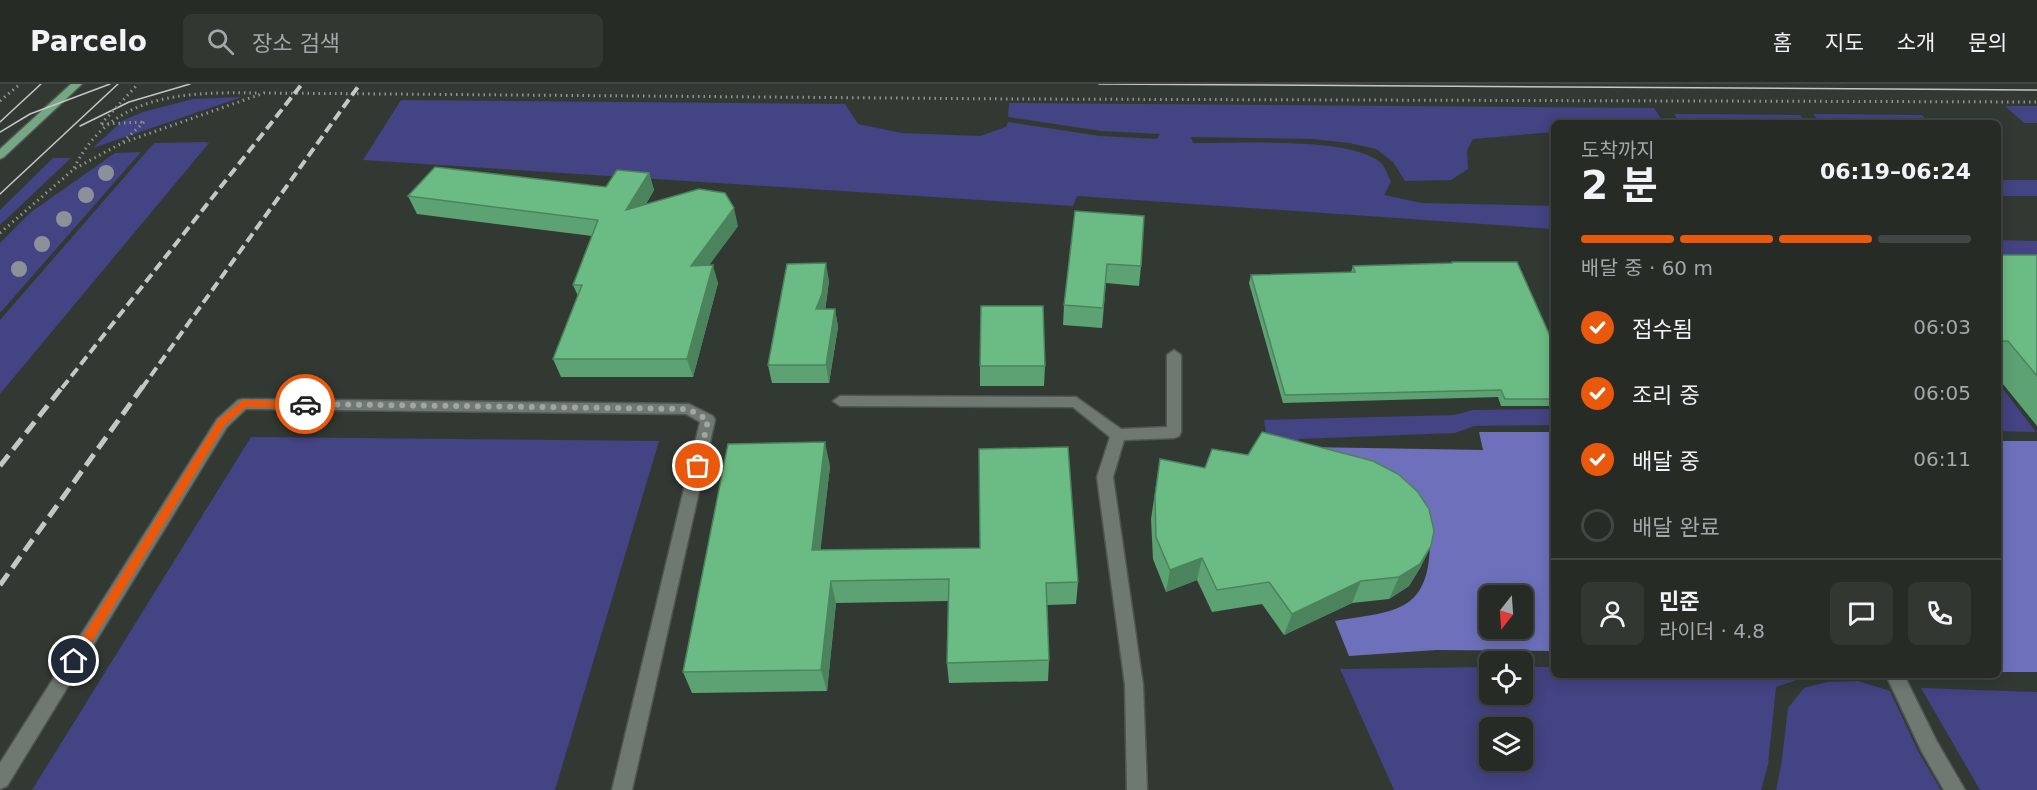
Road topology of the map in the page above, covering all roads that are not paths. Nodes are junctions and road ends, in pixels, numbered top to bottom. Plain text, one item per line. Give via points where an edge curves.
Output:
1 (77, 84) edge
2 (0, 155) edge
3 (1174, 355) dead end
4 (840, 401) dead end
5 (1119, 435) junction
6 (1896, 678) edge
7 (0, 780) edge
8 (622, 790) edge
9 (1137, 790) edge
10 (1955, 790) edge

1 - 2 main road
3 - 5 lane via 1174,432
4 - 5 lane via 1076,402
5 - 9 lane via 1105,477 1134,685
6 - 10 lane
7 - 8 lane via 222,423 243,404 688,409 708,420

